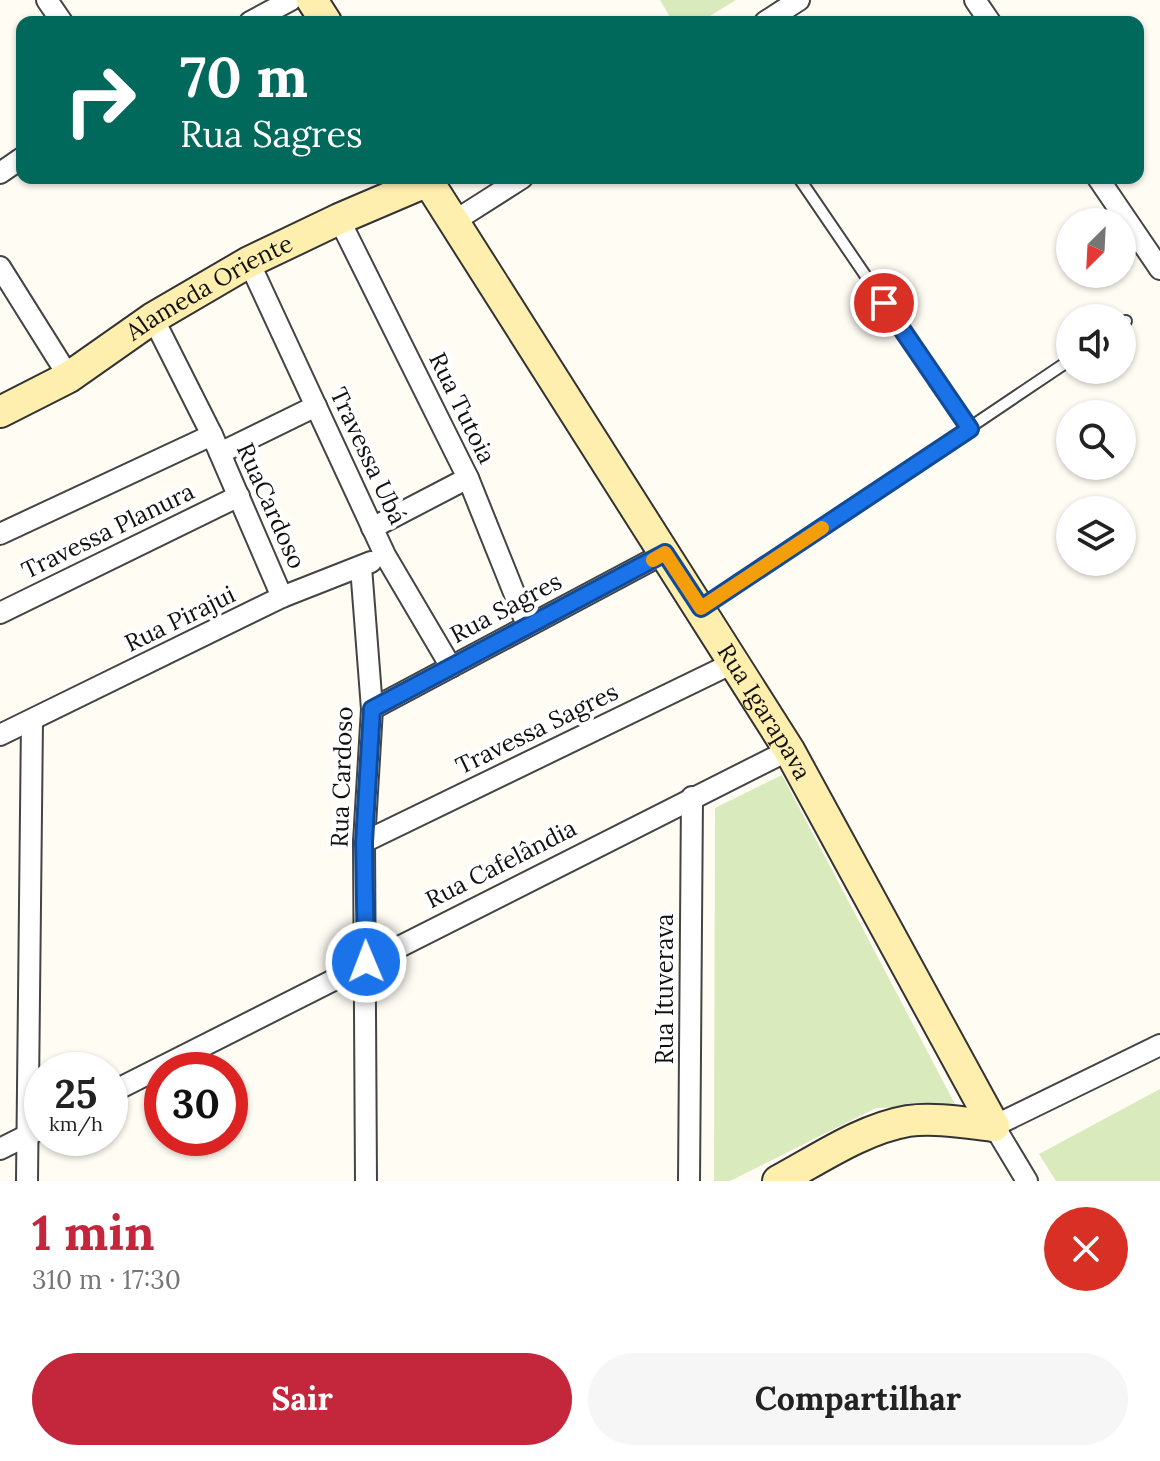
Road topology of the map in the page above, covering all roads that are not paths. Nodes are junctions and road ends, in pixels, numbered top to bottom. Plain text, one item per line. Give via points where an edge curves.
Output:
1 (291, 0) edge
2 (799, 0) edge
3 (261, 16) edge
4 (774, 16) edge
5 (418, 184) edge
6 (429, 184) edge
7 (513, 184) edge
8 (803, 184) edge
9 (1102, 184) edge
10 (339, 219) junction
11 (453, 222) junction
12 (249, 262) junction
13 (0, 267) edge
14 (1160, 269) edge
15 (153, 318) junction
16 (1056, 370) edge
17 (69, 377) junction
18 (316, 406) junction
19 (0, 412) edge
20 (970, 429) junction
21 (216, 444) junction
22 (468, 478) junction
23 (239, 496) junction
24 (372, 528) junction
25 (0, 534) edge
26 (665, 553) junction
27 (385, 555) junction
28 (361, 567) junction
29 (282, 597) junction
30 (701, 608) junction
31 (0, 613) edge
32 (527, 625) junction
33 (733, 663) junction
34 (451, 667) junction
35 (372, 709) junction
36 (32, 720) junction
37 (0, 735) edge
38 (789, 750) junction
39 (692, 797) junction
40 (364, 842) junction
41 (366, 962) junction
42 (1160, 1045) edge
43 (34, 1052) edge
44 (128, 1084) edge
45 (994, 1126) junction
46 (24, 1137) edge
47 (0, 1149) edge
48 (31, 1156) edge
49 (27, 1181) edge
50 (366, 1181) edge
51 (689, 1181) edge
52 (778, 1181) edge
53 (1027, 1181) edge

1 - 3 street
2 - 4 street
5 - 10 street, Alameda Oriente
6 - 11 street, Rua Igarapava
7 - 11 street
8 - 20 lane
9 - 14 street
10 - 12 street, Alameda Oriente
10 - 22 street, Rua Tutoia
11 - 26 street, Rua Igarapava
12 - 15 street, Alameda Oriente
12 - 18 street, Travessa Ubá
13 - 17 street
15 - 17 street, Alameda Oriente
15 - 21 street, RuaCardoso
16 - 20 lane
17 - 19 street, Alameda Oriente
18 - 21 street
18 - 24 street, Travessa Ubá
20 - 30 lane
21 - 23 street, RuaCardoso
21 - 25 street
22 - 24 street
22 - 32 street, Rua Tutoia
23 - 29 street, RuaCardoso
23 - 31 street, Travessa Planura
24 - 27 street, Travessa Ubá
26 - 30 street, Rua Igarapava
26 - 32 street, Rua Sagres
27 - 28 street, Rua Pirajui
27 - 34 street, Travessa Ubá
28 - 29 street, Rua Pirajui
28 - 35 street, Rua Cardoso
29 - 36 street, Rua Pirajui
30 - 33 street, Rua Igarapava
32 - 34 street, Rua Sagres
33 - 38 street, Rua Igarapava
33 - 40 street, Travessa Sagres
34 - 35 street, Rua Sagres
35 - 40 street, Rua Cardoso
36 - 37 street, Rua Pirajui
36 - 43 street
38 - 39 street, Rua Cafelândia
38 - 45 street, Rua Igarapava
39 - 41 street, Rua Cafelândia
39 - 51 street, Rua Ituverava
40 - 41 street, Rua Cardoso
41 - 44 street, Rua Cafelândia
41 - 50 street, Rua Cardoso
42 - 45 street
45 - 52 street via 909,1121 874,1130
45 - 53 street, Rua Igarapava
46 - 47 street
48 - 49 street

